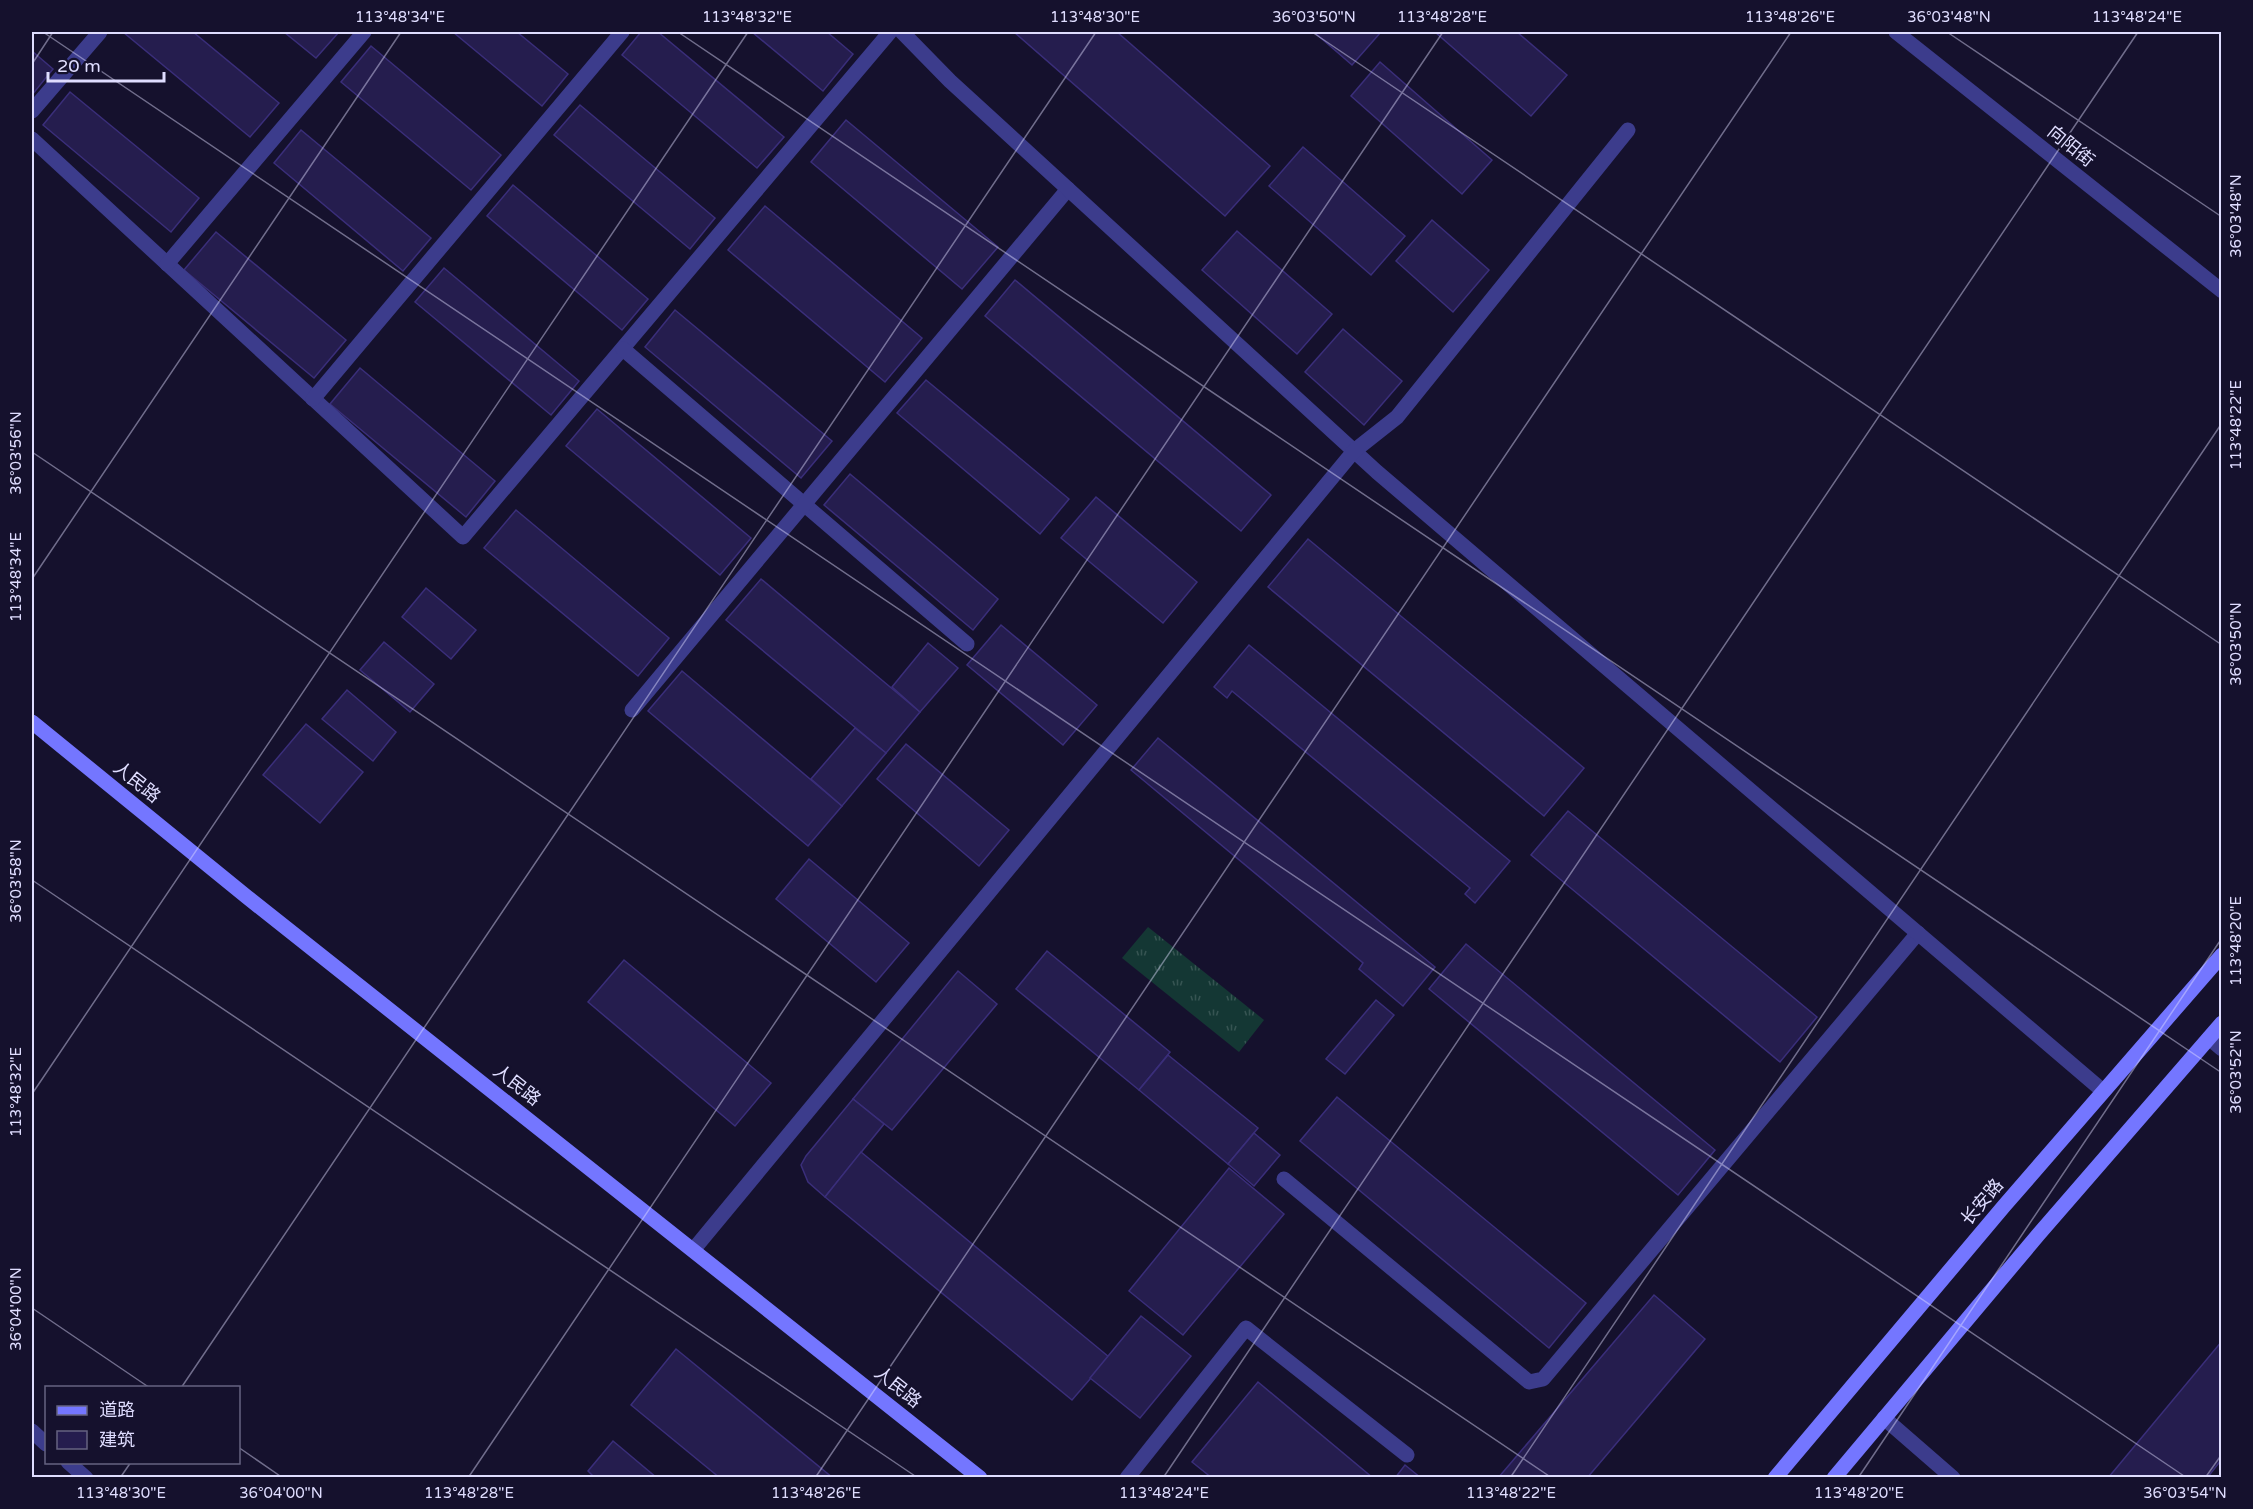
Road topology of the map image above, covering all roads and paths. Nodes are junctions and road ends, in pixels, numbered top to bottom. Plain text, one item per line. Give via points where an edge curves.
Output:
1 (100, 32) edge
2 (364, 32) edge
3 (622, 32) edge
4 (890, 32) edge
5 (902, 32) edge
6 (1896, 32) edge
7 (32, 111) edge
8 (1628, 130) dead end
9 (32, 139) edge
10 (1068, 189) junction
11 (167, 264) junction
12 (2222, 291) edge
13 (623, 348) junction
14 (313, 399) junction
15 (1354, 451) junction
16 (804, 504) junction
17 (967, 644) dead end
18 (632, 710) dead end
19 (32, 722) edge
20 (1918, 933) junction
21 (2222, 955) edge
22 (2222, 1023) edge
23 (2209, 1038) junction
24 (2222, 1049) edge
25 (2103, 1091) junction
26 (1284, 1179) dead end
27 (694, 1249) junction
28 (1884, 1418) junction
29 (32, 1431) edge
30 (45, 1443) edge
31 (1407, 1455) dead end
32 (70, 1464) edge
33 (86, 1478) edge
34 (980, 1478) edge
35 (1126, 1478) edge
36 (1775, 1478) edge
37 (1834, 1478) edge
38 (1953, 1478) edge

1 - 7 street
2 - 11 street
3 - 14 street
4 - 13 street
5 - 10 street
6 - 12 street, 向阳街
8 - 15 street via 1396,417
9 - 11 street
10 - 15 street
10 - 16 street
11 - 14 street
13 - 14 street via 463,537
13 - 16 street
15 - 20 street
15 - 27 street
16 - 17 street
16 - 18 street
19 - 27 main road, 人民路 via 247,897
20 - 25 street
20 - 26 street via 1543,1379 1529,1382
21 - 25 main road, 长安路
22 - 23 main road
23 - 24 street
23 - 28 main road
25 - 36 main road, 长安路
27 - 34 main road, 人民路
28 - 37 main road
28 - 38 street
29 - 30 street
31 - 35 street via 1246,1328
32 - 33 street

